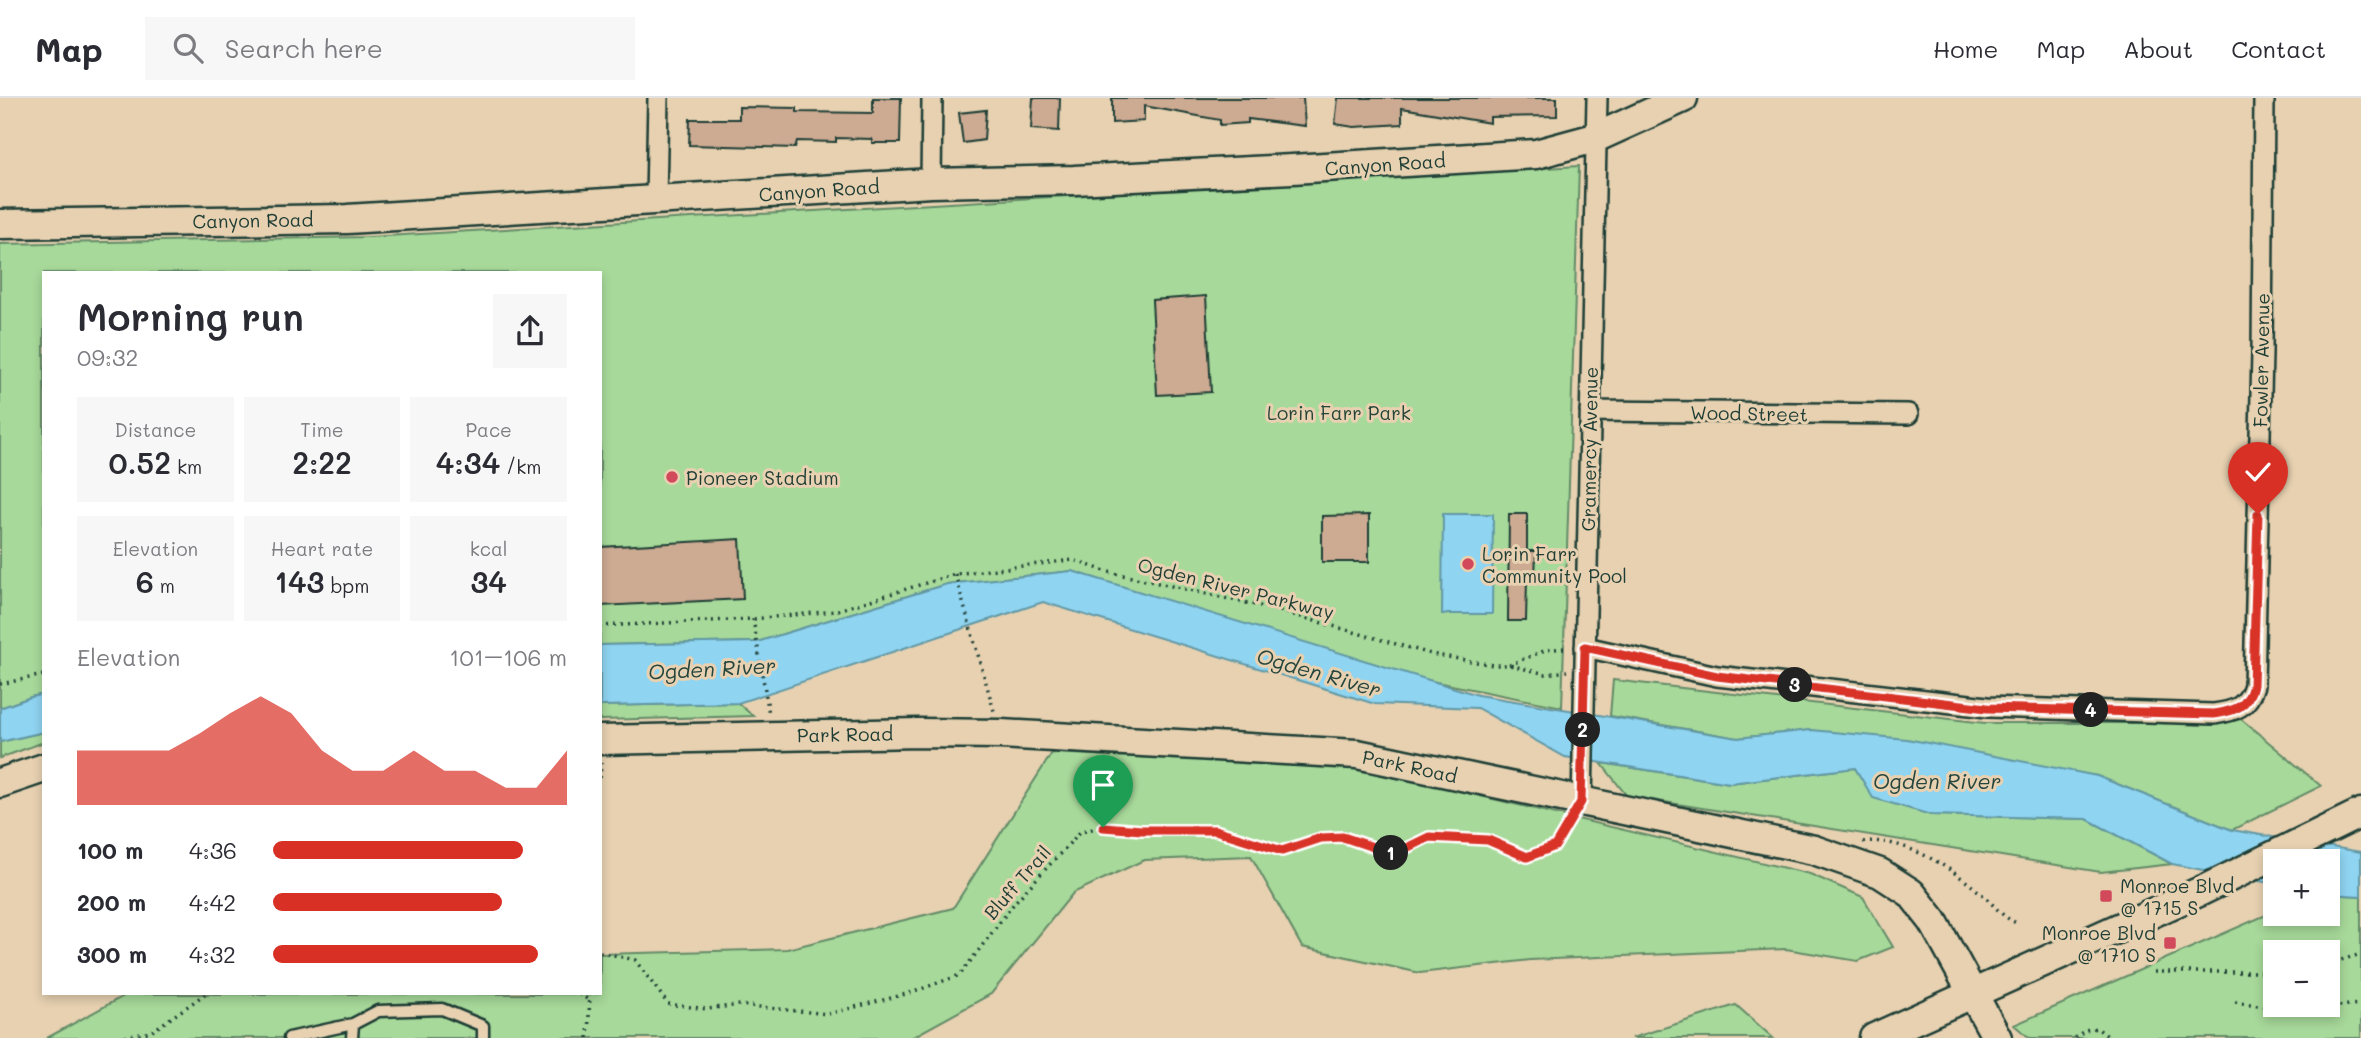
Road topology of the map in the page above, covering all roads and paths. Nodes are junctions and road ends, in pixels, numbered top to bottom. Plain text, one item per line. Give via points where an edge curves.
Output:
1 (658, 98) edge
2 (932, 98) edge
3 (1597, 98) edge
4 (1683, 98) edge
5 (2264, 98) edge
6 (1595, 138) junction
7 (931, 183) junction
8 (656, 200) junction
9 (0, 224) edge
10 (1590, 411) junction
11 (1908, 414) dead end
12 (955, 574) junction
13 (753, 619) junction
14 (602, 626) edge
15 (1585, 647) junction
16 (1546, 650) dead end
17 (1509, 665) junction
18 (1561, 671) dead end
19 (42, 675) edge
20 (0, 684) edge
21 (995, 713) dead end
22 (772, 726) junction
23 (602, 740) edge
24 (42, 769) edge
25 (0, 783) edge
26 (1581, 802) junction
27 (2356, 815) edge
28 (1854, 843) dead end
29 (2017, 923) dead end
30 (602, 952) edge
31 (2361, 954) edge
32 (2340, 960) edge
33 (2154, 972) dead end
34 (2263, 972) edge
35 (1972, 994) junction
36 (204, 995) edge
37 (590, 997) edge
38 (2235, 1002) dead end
39 (2361, 1004) edge
40 (353, 1024) junction
41 (118, 1038) edge
42 (289, 1038) edge
43 (352, 1038) edge
44 (483, 1038) edge
45 (588, 1038) edge
46 (1874, 1038) edge
47 (1997, 1038) edge
48 (2075, 1038) edge
49 (2110, 1038) edge

1 - 8 street
2 - 7 street
3 - 6 street
4 - 6 street, Canyon Road
5 - 15 street, Fowler Avenue via 2253,685 2245,704 2214,714 1987,708 1717,676
6 - 7 street, Canyon Road via 1536,154 1265,171
6 - 10 street, Gramercy Avenue
7 - 8 street, Canyon Road
8 - 9 street, Canyon Road via 348,219
10 - 11 street, Wood Street
10 - 15 street, Gramercy Avenue
12 - 13 path, Ogden River Parkway via 835,611
12 - 17 path, Ogden River Parkway via 1073,560 1431,654
12 - 21 path
13 - 14 path, Ogden River Parkway
13 - 22 path
15 - 26 street, Gramercy Avenue
16 - 17 path, Ogden River Parkway
17 - 18 path, Ogden River Parkway via 1546,674
19 - 20 path
22 - 23 street, Park Road
22 - 26 street, Park Road via 1357,754
24 - 25 street
26 - 30 path, Bluff Trail via 1555,846 1527,857 1488,840 1429,837 1394,854 1343,837 1321,838 1282,851 1215,830 1103,827 1080,831 1015,902 960,975 828,1014 740,1004 707,1009 668,1004 635,960
26 - 35 street, Park Road via 1814,850 1880,873 1911,893 1933,921
27 - 35 street
28 - 29 path via 1881,842 1936,860
31 - 32 path
33 - 34 path
35 - 46 street
35 - 47 street, Park Road
36 - 41 path via 151,1032
37 - 45 path
38 - 39 path via 2295,1010
40 - 42 lane
40 - 43 lane
40 - 44 lane via 378,1011 442,1009 483,1026
48 - 49 path via 2097,1028

